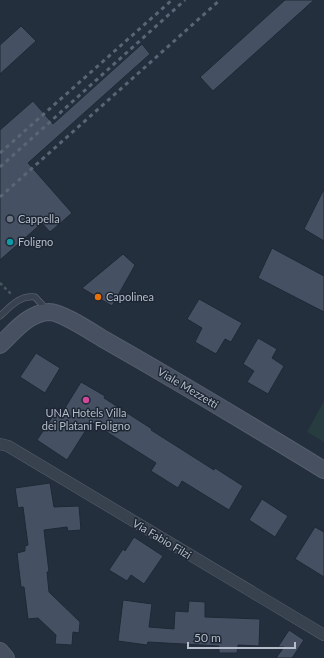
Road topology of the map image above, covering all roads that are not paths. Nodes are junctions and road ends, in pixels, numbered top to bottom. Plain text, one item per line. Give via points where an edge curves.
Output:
1 (49, 312) junction
2 (0, 316) edge
3 (0, 345) edge
4 (0, 444) edge
5 (324, 470) edge
6 (324, 636) edge
7 (0, 650) edge
8 (6, 658) edge

1 - 2 lane via 35,297 27,296
1 - 3 main road via 26,320
1 - 5 main road, Viale Mezzetti via 62,316 129,354
4 - 6 street, Via Fabio Filzi via 8,446
7 - 8 main road

